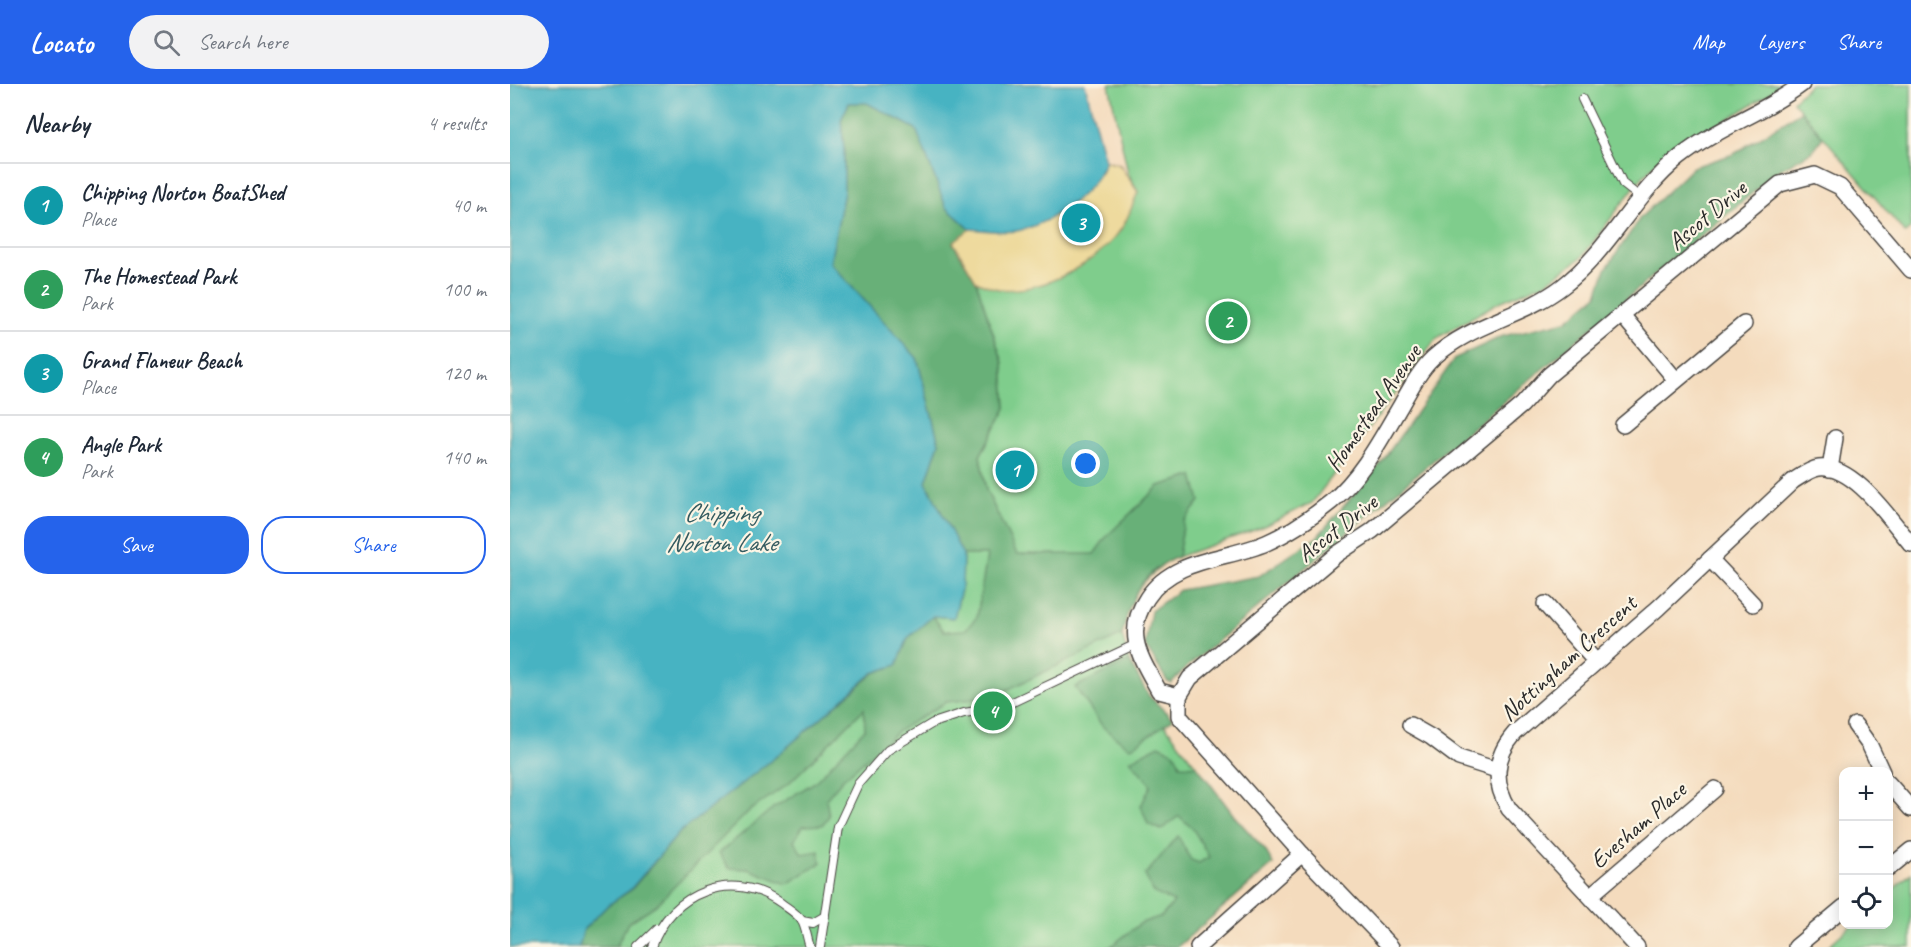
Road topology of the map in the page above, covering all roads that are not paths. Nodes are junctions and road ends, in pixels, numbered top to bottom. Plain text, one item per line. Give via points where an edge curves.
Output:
1 (1802, 84) edge
2 (1582, 99) dead end
3 (1641, 198) junction
4 (1911, 270) edge
5 (1622, 315) junction
6 (1744, 324) dead end
7 (1676, 380) junction
8 (1623, 426) dead end
9 (1835, 438) dead end
10 (1830, 469) junction
11 (1911, 544) edge
12 (1710, 559) junction
13 (1545, 604) dead end
14 (1753, 604) dead end
15 (1134, 645) junction
16 (1596, 662) junction
17 (1179, 696) junction
18 (1410, 725) dead end
19 (1855, 725) dead end
20 (1880, 767) edge
21 (1497, 770) junction
22 (1715, 789) dead end
23 (1893, 789) edge
24 (1911, 809) edge
25 (1911, 850) edge
26 (1302, 854) junction
27 (1893, 865) edge
28 (1591, 895) junction
29 (1839, 911) edge
30 (825, 916) junction
31 (802, 921) junction
32 (659, 927) junction
33 (638, 947) edge
34 (652, 947) edge
35 (810, 947) edge
36 (820, 947) edge
37 (1198, 947) edge
38 (1391, 947) edge
39 (1638, 947) edge
40 (1796, 947) edge

1 - 3 street, Homestead Avenue via 1691,149
2 - 3 lane via 1623,184
3 - 15 street, Homestead Avenue via 1563,287 1470,331 1430,361 1369,458 1332,501 1267,543 1200,562 1164,579 1146,599 1138,617
4 - 5 street, Ascot Drive via 1840,188 1815,174 1780,183
5 - 7 street
5 - 17 street, Ascot Drive via 1425,487 1337,554 1190,678
6 - 7 street
7 - 8 street
9 - 10 street
10 - 11 street via 1853,479
10 - 12 street, Nottingham Crescent via 1819,468 1794,481
12 - 14 street
12 - 16 street, Nottingham Crescent
13 - 16 street
15 - 17 street via 1159,690
15 - 30 lane via 1002,707 933,723 888,750 858,784 838,827
16 - 21 street, Nottingham Crescent via 1515,733 1505,744
17 - 26 street via 1179,716
18 - 21 street via 1459,758
19 - 20 street
21 - 28 street via 1499,790 1509,809
22 - 28 street, Evesham Place
23 - 24 street
25 - 27 street
26 - 37 street
26 - 38 street
28 - 39 street
29 - 40 street
30 - 31 lane via 813,923
30 - 36 lane
31 - 32 lane via 767,893 742,886 716,886 693,896
31 - 35 lane
32 - 33 lane
32 - 34 lane

